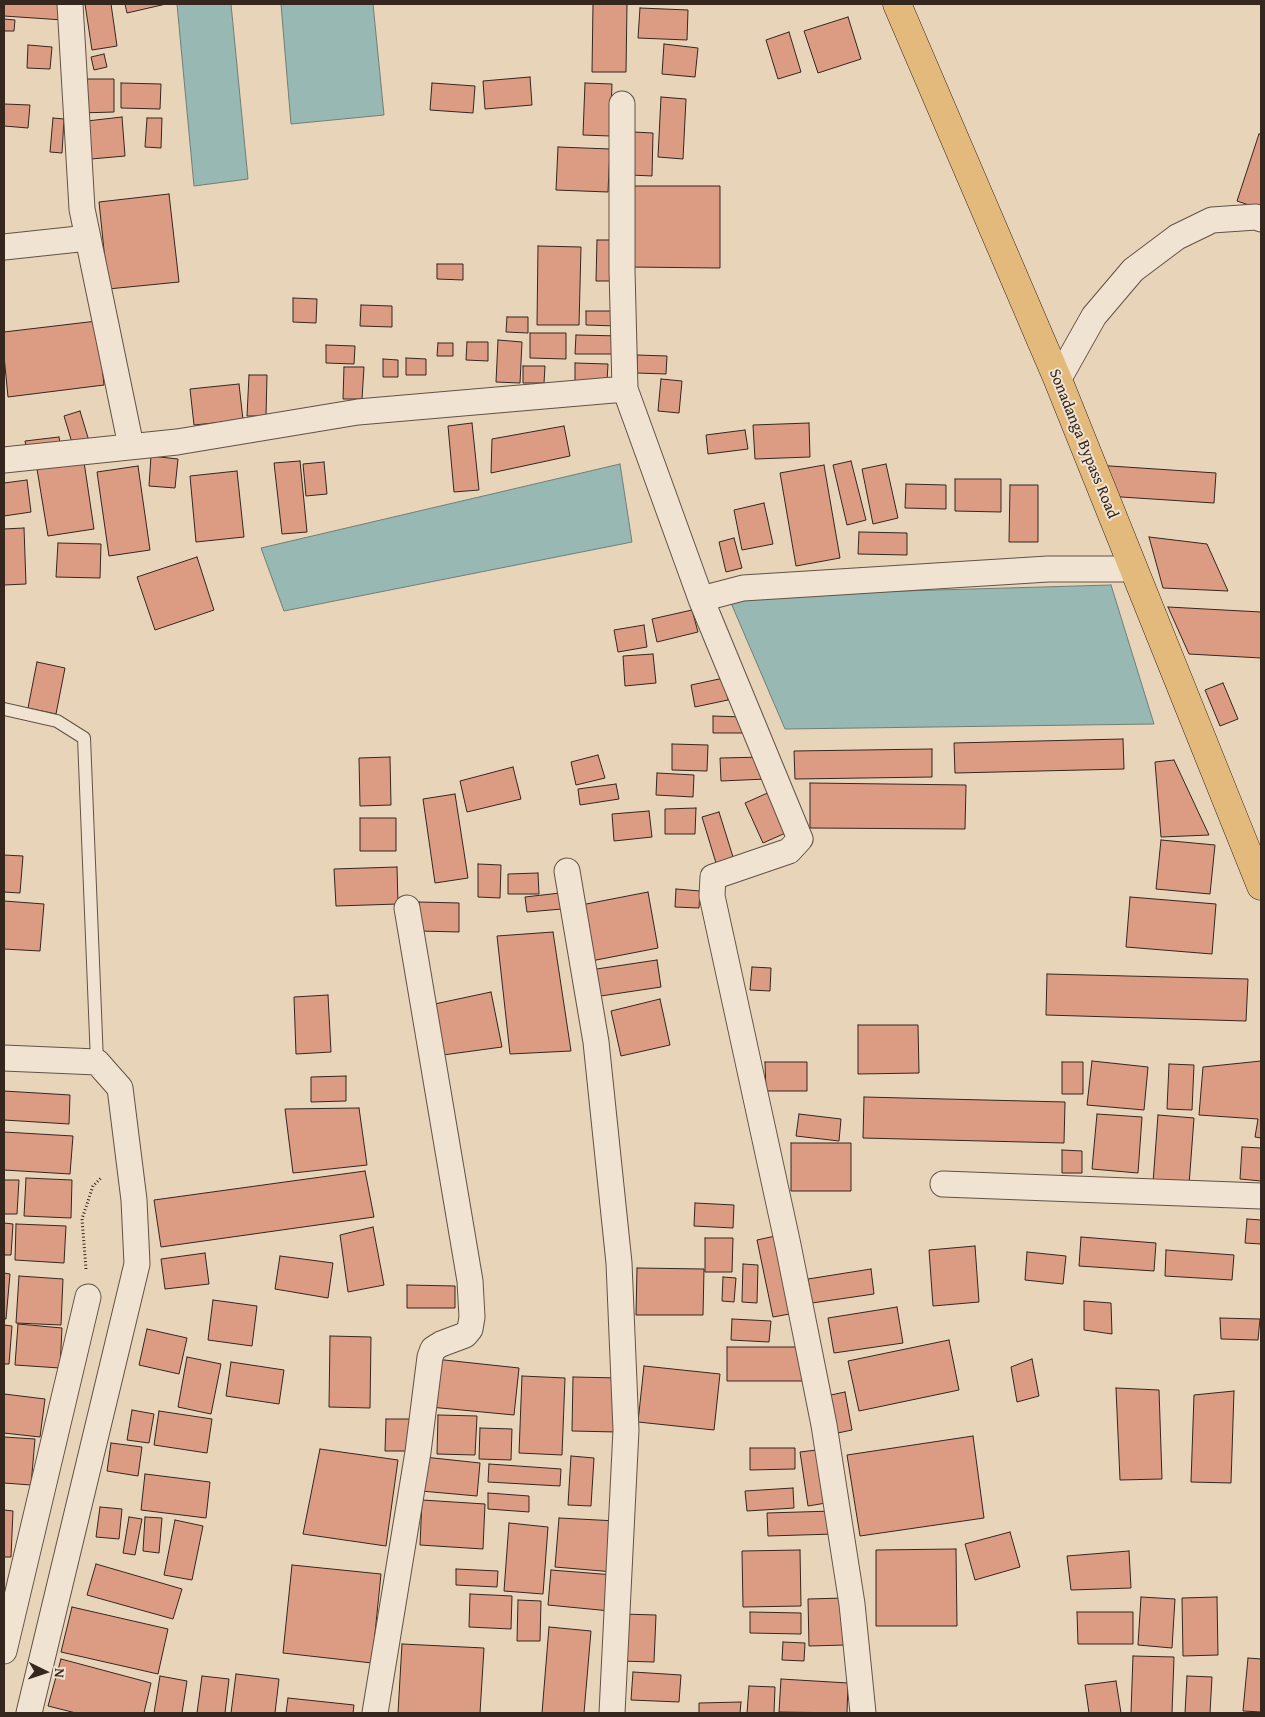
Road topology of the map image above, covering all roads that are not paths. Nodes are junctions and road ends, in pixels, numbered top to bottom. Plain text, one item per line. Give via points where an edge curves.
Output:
1 (70, 4) edge
2 (897, 4) edge
3 (622, 104) dead end
4 (1261, 219) edge
5 (88, 238) junction
6 (4, 247) edge
7 (1058, 380) junction
8 (626, 389) junction
9 (131, 446) junction
10 (4, 460) edge
11 (1133, 569) junction
12 (701, 599) junction
13 (4, 710) edge
14 (567, 871) dead end
15 (1261, 886) edge
16 (407, 908) dead end
17 (4, 1058) edge
18 (98, 1062) junction
19 (943, 1184) dead end
20 (1261, 1196) edge
21 (88, 1297) road end
22 (68, 1382) junction
23 (106, 1388) junction
24 (4, 1650) edge
25 (29, 1713) edge
26 (375, 1713) edge
27 (612, 1713) edge
28 (863, 1713) edge

1 - 5 street via 82,209
2 - 7 main road, Sonadanga Bypass Road
3 - 8 street
4 - 7 street via 1212,220 1177,237 1133,270 1094,316
5 - 6 street
5 - 9 street
7 - 11 main road, Sonadanga Bypass Road
8 - 9 street via 358,412 176,442
8 - 12 street
9 - 10 street
11 - 12 street via 1048,569 743,588
11 - 15 main road, Sonadanga Bypass Road
12 - 28 street via 800,839 789,852 713,877 712,896 824,1424 852,1604
13 - 18 lane via 58,721 84,738
14 - 27 street via 596,1042 619,1263 626,1430
16 - 26 street via 470,1281 472,1316 470,1329 465,1335 440,1344 430,1357 418,1452
17 - 18 street
18 - 23 street via 120,1088 134,1200 136,1264
19 - 20 street
21 - 22 street
22 - 23 street
22 - 24 street
23 - 25 street

